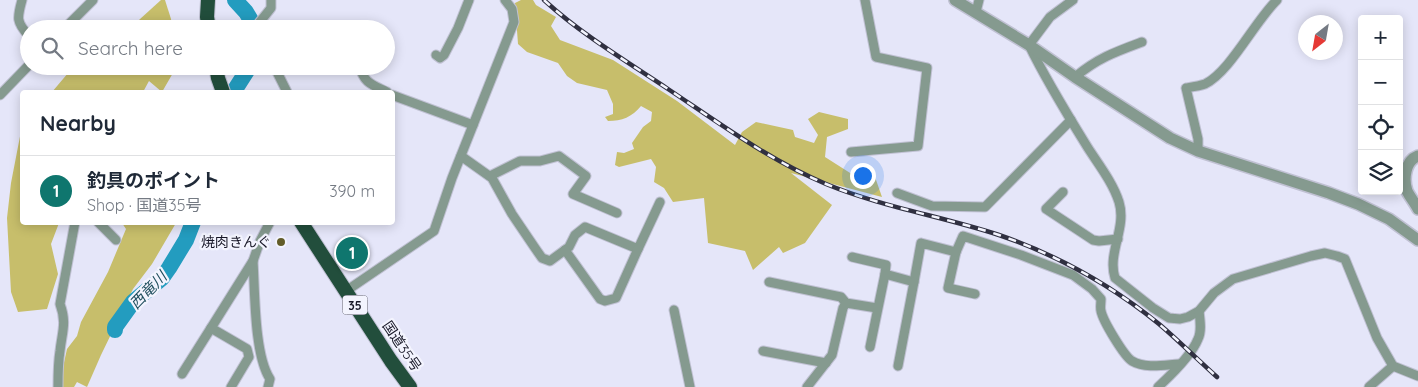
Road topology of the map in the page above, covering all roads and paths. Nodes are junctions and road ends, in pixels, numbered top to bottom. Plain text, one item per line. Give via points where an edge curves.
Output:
1 (22, 0) edge
2 (93, 0) edge
3 (208, 0) edge
4 (271, 0) edge
5 (470, 0) edge
6 (505, 0) edge
7 (865, 0) edge
8 (955, 0) edge
9 (979, 0) edge
10 (1072, 0) edge
11 (1277, 0) edge
12 (976, 12) junction
13 (73, 20) edge
14 (208, 20) edge
15 (261, 20) edge
16 (20, 26) edge
17 (1142, 42) dead end
18 (1029, 45) junction
19 (436, 55) dead end
20 (20, 75) edge
21 (218, 75) edge
22 (278, 75) edge
23 (362, 75) edge
24 (1075, 77) junction
25 (222, 90) edge
26 (286, 90) edge
27 (383, 90) edge
28 (0, 96) edge
29 (395, 97) edge
30 (1071, 120) junction
31 (474, 125) junction
32 (1198, 151) junction
33 (851, 152) dead end
34 (461, 156) junction
35 (1418, 156) edge
36 (490, 176) junction
37 (1063, 192) dead end
38 (897, 193) dead end
39 (660, 202) dead end
40 (1418, 209) edge
41 (617, 213) dead end
42 (74, 225) edge
43 (101, 225) edge
44 (268, 225) edge
45 (303, 225) edge
46 (1118, 239) junction
47 (116, 240) dead end
48 (1418, 240) edge
49 (638, 249) junction
50 (565, 250) junction
51 (956, 252) junction
52 (852, 257) dead end
53 (253, 261) junction
54 (885, 274) junction
55 (769, 282) dead end
56 (914, 282) junction
57 (346, 290) junction
58 (975, 294) dead end
59 (846, 302) junction
60 (877, 308) junction
61 (674, 310) dead end
62 (1199, 311) junction
63 (211, 328) junction
64 (870, 347) dead end
65 (764, 351) dead end
66 (826, 363) junction
67 (1179, 364) junction
68 (898, 366) dead end
69 (1392, 366) junction
70 (182, 374) dead end
71 (1418, 376) edge
72 (58, 387) edge
73 (231, 387) edge
74 (268, 387) edge
75 (410, 387) edge
76 (690, 387) edge
77 (807, 387) edge
78 (1158, 387) edge
79 (1369, 387) edge

1 - 16 street
2 - 13 street
3 - 14 highway
4 - 15 street via 271,8
5 - 19 street via 444,55 440,58
6 - 31 street via 512,9 514,22
7 - 33 street via 876,57 927,68 918,146
8 - 12 street
9 - 12 street
10 - 18 street via 1050,17
11 - 32 street via 1216,76 1204,84 1186,88
12 - 18 street
17 - 24 street via 1113,52
18 - 24 street
18 - 30 street via 1046,81
20 - 28 street
21 - 25 highway
22 - 26 street
23 - 27 street via 370,84
24 - 32 street via 1170,138
29 - 31 street
30 - 38 street via 985,207 932,206
30 - 46 street via 1110,183 1118,202 1121,223
31 - 34 street
32 - 48 street via 1358,204
34 - 36 street
34 - 57 street via 434,231
35 - 40 street via 1412,158 1405,178 1408,192
36 - 41 street via 520,161 540,161 559,156 586,176 573,194
36 - 50 street via 542,258 550,261
37 - 46 street via 1046,209 1093,240
39 - 49 street
42 - 72 street via 60,304 65,326
43 - 47 street
44 - 53 street
45 - 57 highway, 国道35号 / 35
46 - 62 street via 1112,264 1115,278 1122,285 1169,318 1188,317
49 - 50 street via 585,228 575,235
49 - 50 street via 616,298 605,301 600,299
51 - 56 street via 921,242
51 - 58 street via 948,288
51 - 67 street via 963,236 1073,275 1101,299 1100,310 1132,361 1150,366
52 - 54 street via 886,265
53 - 63 street
53 - 74 street via 261,356 270,379
54 - 56 street
54 - 60 street
55 - 59 street via 841,297
56 - 68 street
57 - 75 highway, 国道35号 / 35
59 - 60 street
59 - 66 street via 832,355
60 - 64 street
61 - 76 street
62 - 67 street via 1199,338
62 - 69 street via 1214,293 1233,279 1311,256 1325,253 1337,256 1345,259
63 - 70 street
63 - 73 street via 247,349 249,357
65 - 66 street
66 - 77 street
67 - 78 street
69 - 71 street
69 - 79 street

